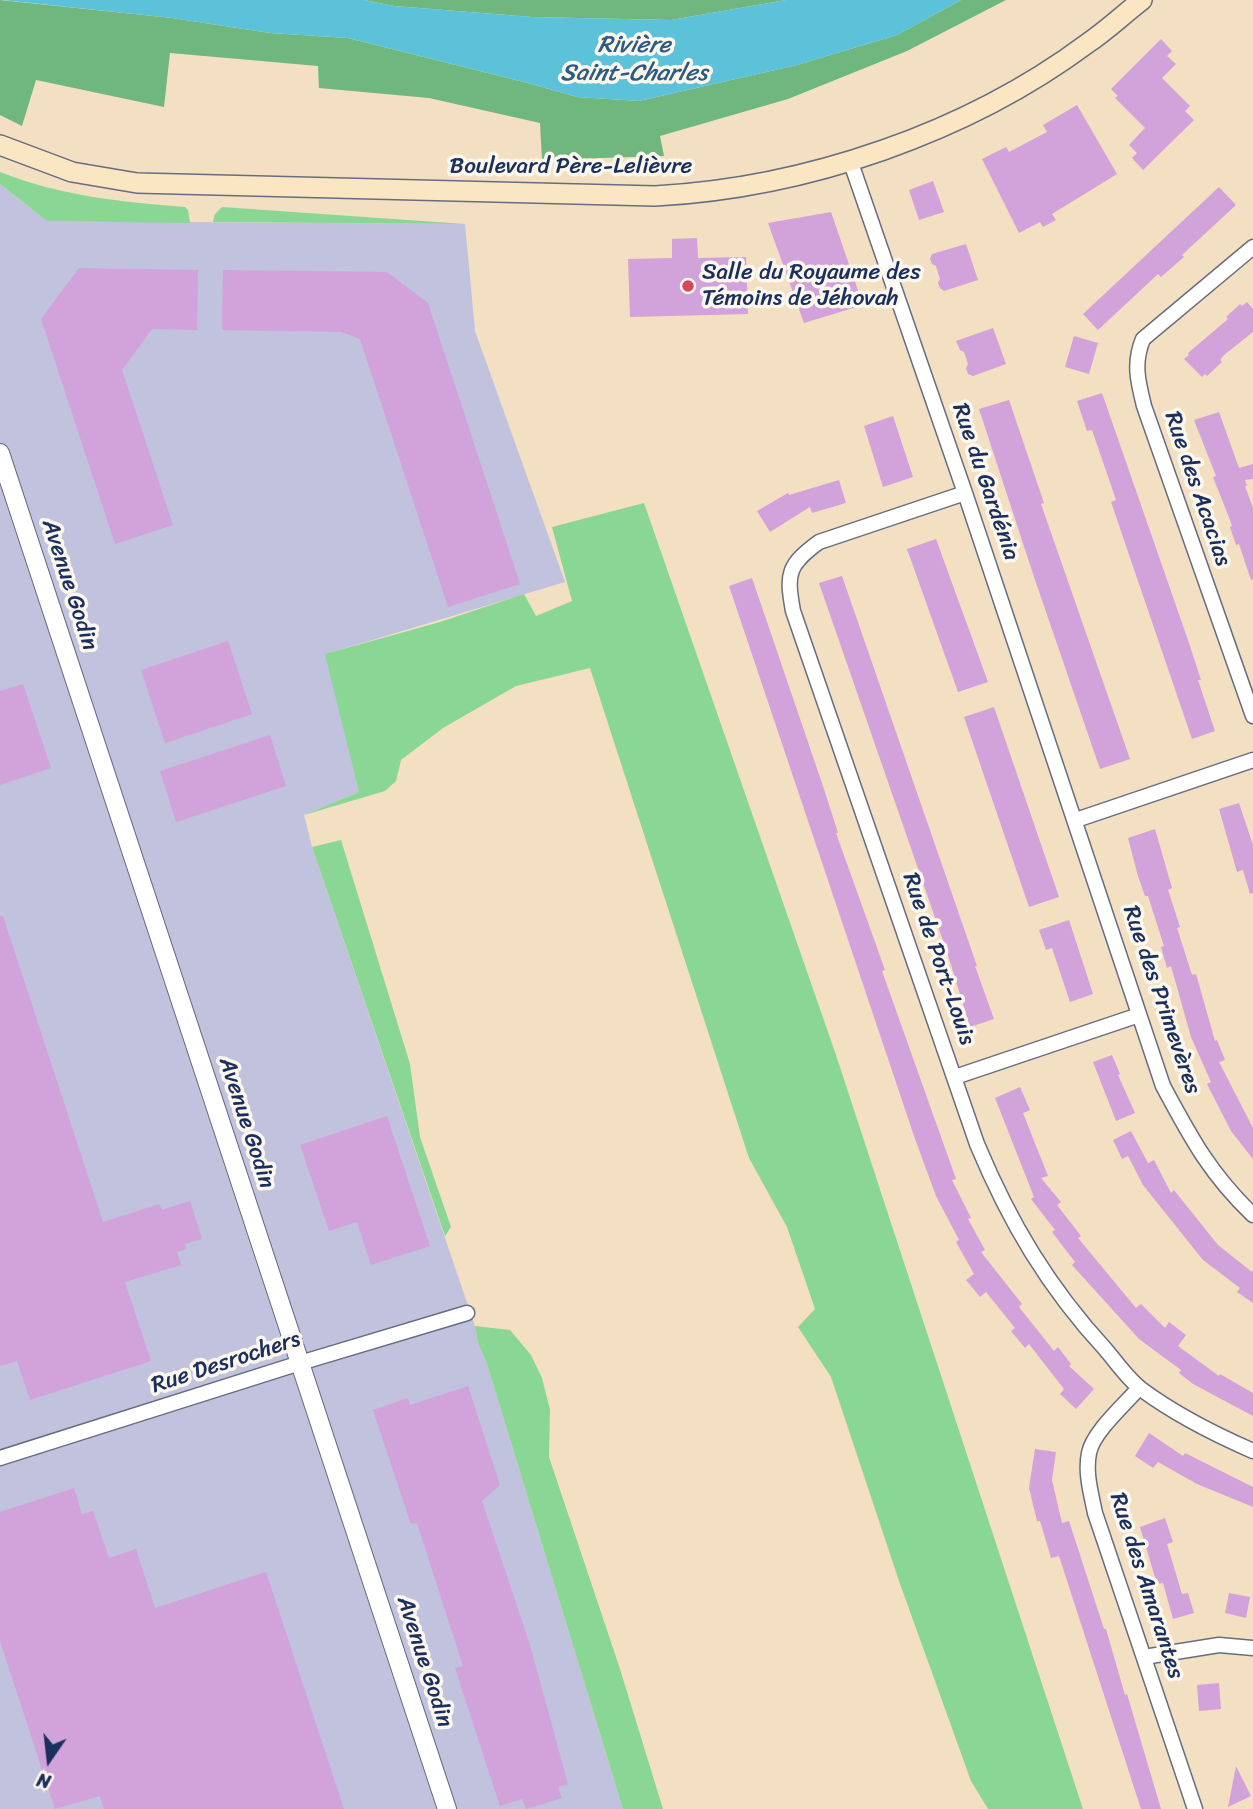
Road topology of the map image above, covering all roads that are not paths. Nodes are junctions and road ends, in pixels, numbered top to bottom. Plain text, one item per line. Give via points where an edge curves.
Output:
1 (1142, 0) edge
2 (0, 145) edge
3 (850, 160) junction
4 (1253, 247) edge
5 (0, 453) edge
6 (965, 493) junction
7 (1253, 716) edge
8 (1253, 760) edge
9 (1076, 820) junction
10 (1139, 1016) junction
11 (954, 1077) junction
12 (1253, 1215) edge
13 (467, 1313) dead end
14 (300, 1363) junction
15 (1139, 1388) junction
16 (1253, 1451) edge
17 (0, 1458) edge
18 (1253, 1648) edge
19 (1144, 1657) junction
20 (447, 1809) edge
21 (1195, 1809) edge

1 - 3 main road, Boulevard Père-Lelièvre via 1088,44 1024,84 934,130
2 - 3 main road, Boulevard Père-Lelièvre via 72,172 137,183 655,196 747,186
3 - 6 street, Rue du Gardénia
4 - 7 street, Rue des Acacias via 1143,339 1136,377
5 - 14 street, Avenue Godin
6 - 9 street, Rue du Gardénia
6 - 11 street, Rue de Port-Louis via 819,542 799,557 790,574 789,590
8 - 9 street
9 - 10 street, Rue des Primevères
10 - 11 street
10 - 12 street, Rue des Primevères via 1163,1086 1196,1148 1227,1191
11 - 15 street, Rue de Port-Louis via 997,1192 1026,1245 1058,1293
13 - 14 street, Rue Desrochers
14 - 17 street, Rue Desrochers
14 - 20 street, Avenue Godin
15 - 16 street, Rue de Port-Louis via 1206,1431
15 - 19 street, Rue des Amarantes via 1089,1451 1088,1475 1095,1513
18 - 19 street via 1219,1645
19 - 21 street, Rue des Amarantes

